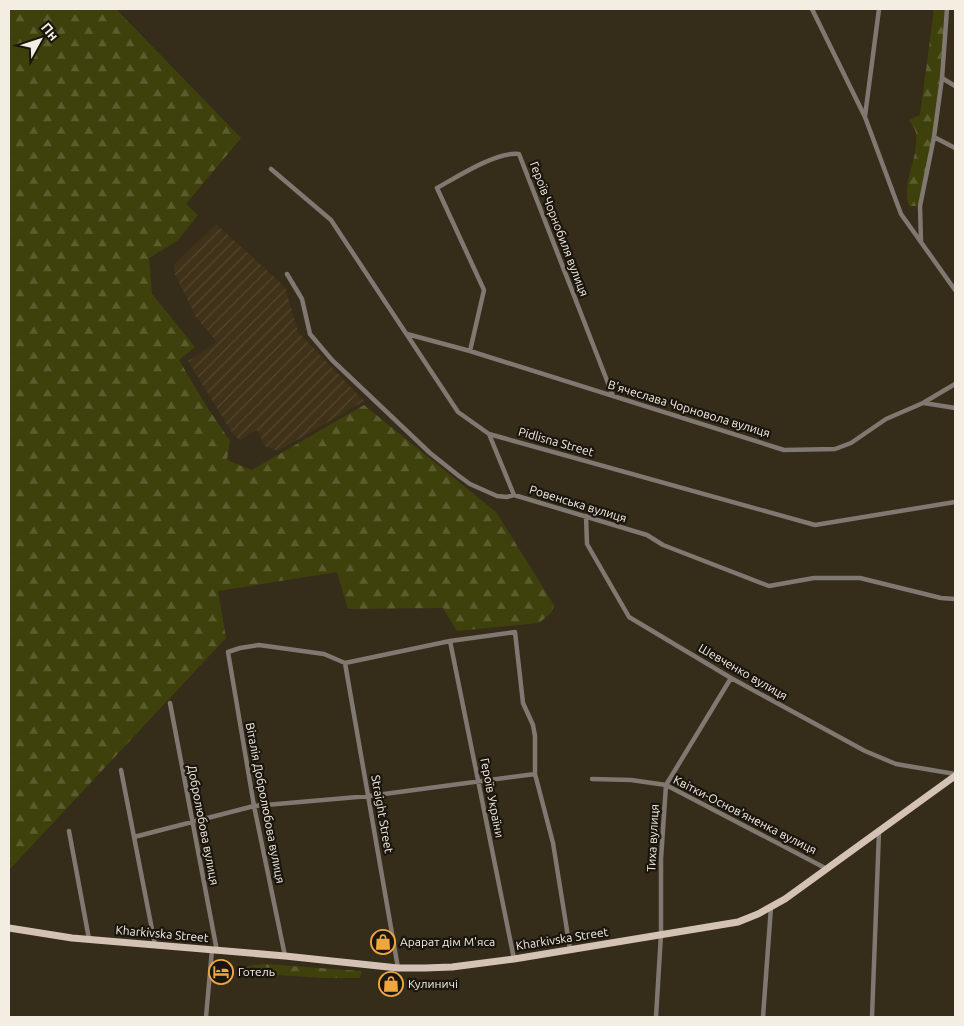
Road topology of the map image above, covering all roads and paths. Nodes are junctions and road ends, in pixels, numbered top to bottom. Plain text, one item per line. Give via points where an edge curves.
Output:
1 (812, 9) edge
2 (879, 9) edge
3 (947, 9) edge
4 (942, 78) junction
5 (955, 86) edge
6 (865, 117) junction
7 (934, 137) junction
8 (955, 148) edge
9 (271, 169) dead end
10 (921, 243) junction
11 (287, 274) dead end
12 (955, 290) edge
13 (407, 334) junction
14 (470, 351) junction
15 (955, 384) edge
16 (613, 396) junction
17 (923, 403) junction
18 (955, 408) edge
19 (490, 434) junction
20 (514, 494) junction
21 (955, 502) edge
22 (586, 516) junction
23 (955, 599) edge
24 (450, 641) junction
25 (345, 663) junction
26 (731, 678) junction
27 (170, 703) dead end
28 (121, 770) dead end
29 (535, 774) junction
30 (955, 775) edge
31 (592, 779) dead end
32 (479, 782) junction
33 (666, 785) junction
34 (369, 796) junction
35 (254, 806) junction
36 (193, 823) junction
37 (70, 831) dead end
38 (879, 831) junction
39 (134, 838) junction
40 (827, 869) junction
41 (771, 907) junction
42 (9, 928) edge
43 (661, 934) junction
44 (89, 939) junction
45 (155, 945) junction
46 (570, 949) junction
47 (215, 950) junction
48 (285, 956) junction
49 (514, 959) junction
50 (398, 968) junction
51 (206, 1017) edge
52 (656, 1017) edge
53 (763, 1017) edge
54 (872, 1017) edge

1 - 6 street
2 - 6 street
3 - 4 street
4 - 5 street
4 - 7 street
6 - 10 street via 901,214
7 - 8 street
7 - 10 street via 920,206
9 - 13 street, Pidlisna Street via 331,220
10 - 12 street
11 - 20 street, Ровенська вулиця via 302,299 310,334 332,360 430,453 459,476 496,496
13 - 14 street, В'ячеслава Чорновола вулиця
13 - 19 street, Pidlisna Street via 458,412
14 - 16 street, В'ячеслава Чорновола вулиця
14 - 16 street, Героїв Чорнобиля вулиця via 484,290 437,188 476,166 512,153 519,154
15 - 17 street, В'ячеслава Чорновола вулиця
16 - 17 street, В'ячеслава Чорновола вулиця via 784,450 835,449 851,443 886,419
17 - 18 street
19 - 20 street
19 - 21 street, Pidlisna Street via 815,526
20 - 22 street, Ровенська вулиця
22 - 23 street, Ровенська вулиця via 646,535 663,545 769,586 814,578 860,578
22 - 26 street, Шевченко вулиця via 587,544 629,617
24 - 25 street
24 - 29 street via 515,632 524,703 535,736
24 - 32 street, Героїв України
25 - 34 street, Straight Street
25 - 35 street, Віталія Добролюбова вулиця via 324,654 259,645 228,652
26 - 30 street, Шевченко вулиця via 865,751 896,764
26 - 33 street, Тиха вулиця
27 - 36 street, Добролюбова вулиця
28 - 39 street
29 - 32 street
29 - 46 street via 553,843
30 - 38 main road, Kharkivska Street
31 - 33 street, Квітки-Основ'яненка вулиця
32 - 34 street
32 - 49 street, Героїв України
33 - 40 street, Квітки-Основ'яненка вулиця
33 - 43 street, Тиха вулиця via 661,859
34 - 35 street
34 - 50 street, Straight Street
35 - 36 street
35 - 48 street, Віталія Добролюбова вулиця
36 - 39 street
36 - 47 street, Добролюбова вулиця
37 - 44 street
38 - 40 main road, Kharkivska Street
38 - 54 street
39 - 45 street
40 - 41 main road, Kharkivska Street
41 - 43 main road, Kharkivska Street via 738,922
41 - 53 street
42 - 44 main road, Kharkivska Street
43 - 46 main road, Kharkivska Street
43 - 52 street, Тиха вулиця
44 - 45 main road, Kharkivska Street
45 - 47 main road, Kharkivska Street
46 - 49 main road, Kharkivska Street
47 - 48 main road, Kharkivska Street
47 - 51 street, Добролюбова вулиця
48 - 50 main road, Kharkivska Street
49 - 50 main road, Kharkivska Street via 452,967

